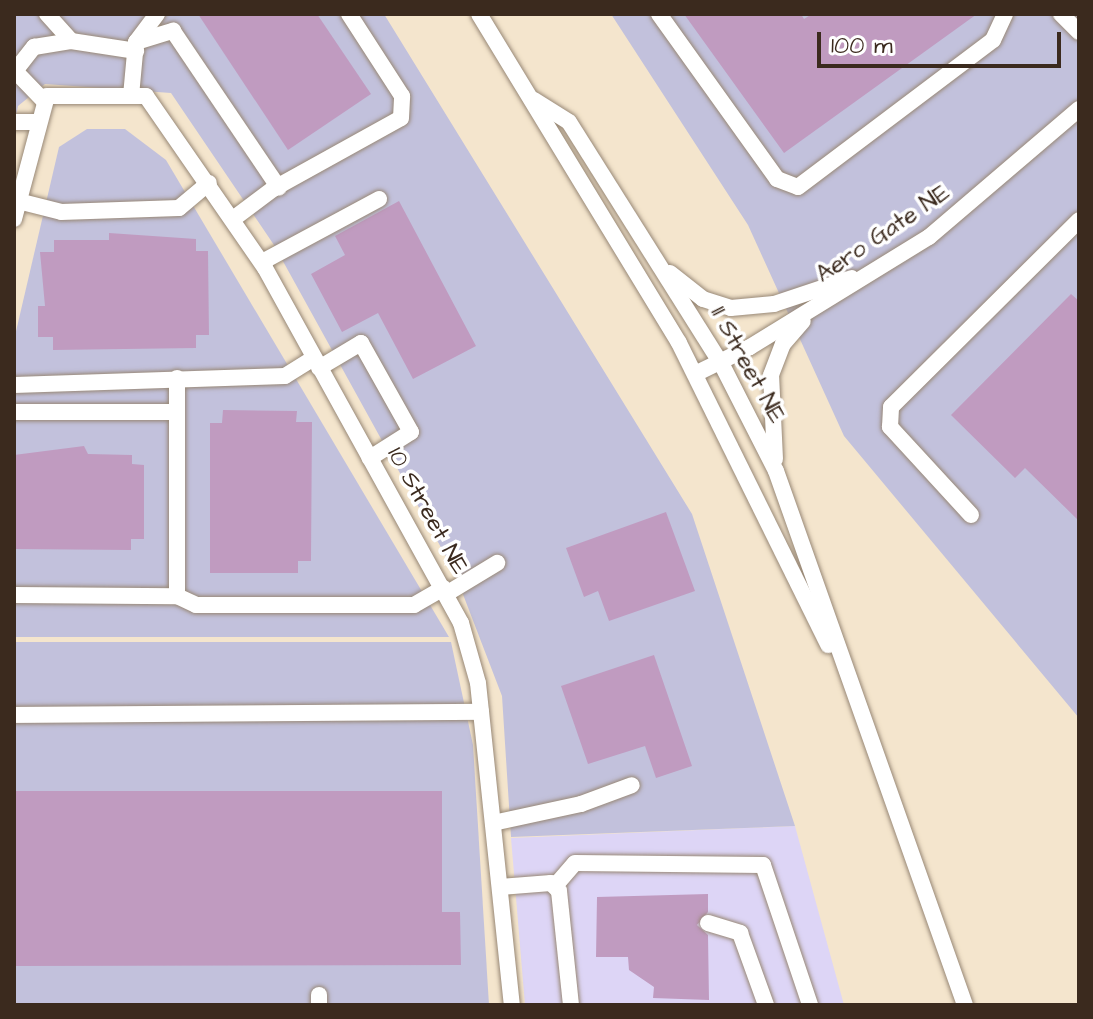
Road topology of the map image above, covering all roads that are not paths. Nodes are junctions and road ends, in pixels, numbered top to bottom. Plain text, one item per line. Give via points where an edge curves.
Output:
1 (47, 14) edge
2 (157, 14) edge
3 (349, 14) edge
4 (479, 14) edge
5 (659, 14) edge
6 (1005, 14) edge
7 (1061, 14) edge
8 (1079, 32) edge
9 (71, 41) junction
10 (136, 46) junction
11 (138, 96) junction
12 (46, 99) junction
13 (534, 100) junction
14 (1079, 109) edge
15 (14, 122) edge
16 (36, 122) junction
17 (209, 183) junction
18 (279, 188) junction
19 (379, 199) dead end
20 (18, 201) junction
21 (14, 219) edge
22 (233, 219) junction
23 (1079, 220) edge
24 (262, 262) junction
25 (887, 264) junction
26 (662, 267) junction
27 (812, 310) junction
28 (316, 363) junction
29 (721, 363) junction
30 (695, 374) junction
31 (177, 378) junction
32 (14, 385) edge
33 (14, 412) edge
34 (177, 412) junction
35 (370, 458) junction
36 (776, 471) junction
37 (971, 515) dead end
38 (497, 563) dead end
39 (444, 591) junction
40 (14, 595) edge
41 (177, 596) junction
42 (851, 692) junction
43 (481, 712) junction
44 (14, 715) edge
45 (632, 785) dead end
46 (493, 823) junction
47 (555, 886) junction
48 (500, 887) junction
49 (708, 923) dead end
50 (512, 1005) edge
51 (571, 1005) edge
52 (766, 1005) edge
53 (810, 1005) edge
54 (965, 1005) edge

1 - 9 street
2 - 10 street
3 - 18 street via 402,96 401,118
4 - 13 street, 11 Street NE
5 - 6 street via 777,179 798,187 993,40
7 - 8 street
9 - 10 street
9 - 12 street via 34,47 15,71
10 - 11 street
10 - 18 street via 173,31
11 - 12 street
11 - 17 street, 10 Street NE
12 - 16 street
13 - 26 street, 11 Street NE via 569,122
13 - 30 street, 11 Street NE via 547,131 598,206
14 - 25 street, Aero Gate NE via 982,195
15 - 16 street
16 - 20 street
17 - 20 street via 179,208 61,212
17 - 22 street, 10 Street NE
18 - 22 street
19 - 24 street
20 - 21 street
22 - 24 street, 10 Street NE
23 - 37 street via 891,407 890,427
24 - 28 street, 10 Street NE
25 - 26 street via 774,304 731,308 703,299
25 - 27 street, Aero Gate NE
26 - 29 street, 11 Street NE
27 - 29 street, Aero Gate NE
27 - 36 street via 783,344 771,375
28 - 31 street via 285,376
28 - 35 street, 10 Street NE
28 - 35 street via 361,343 411,432
29 - 30 street, Aero Gate NE
29 - 36 street, 11 Street NE
30 - 42 street, 11 Street NE
31 - 32 street
31 - 34 street
33 - 34 street
34 - 41 street
35 - 39 street, 10 Street NE
36 - 42 street, 11 Street NE
38 - 39 street
39 - 41 street via 414,605 196,605
39 - 43 street, 10 Street NE via 461,623
40 - 41 street
42 - 54 street, 11 Street NE
43 - 44 street
43 - 46 street, 10 Street NE
45 - 46 street via 581,804
46 - 48 street, 10 Street NE
47 - 48 street
47 - 51 street
47 - 53 street via 575,863 763,865
48 - 50 street, 10 Street NE
49 - 52 street via 740,933

